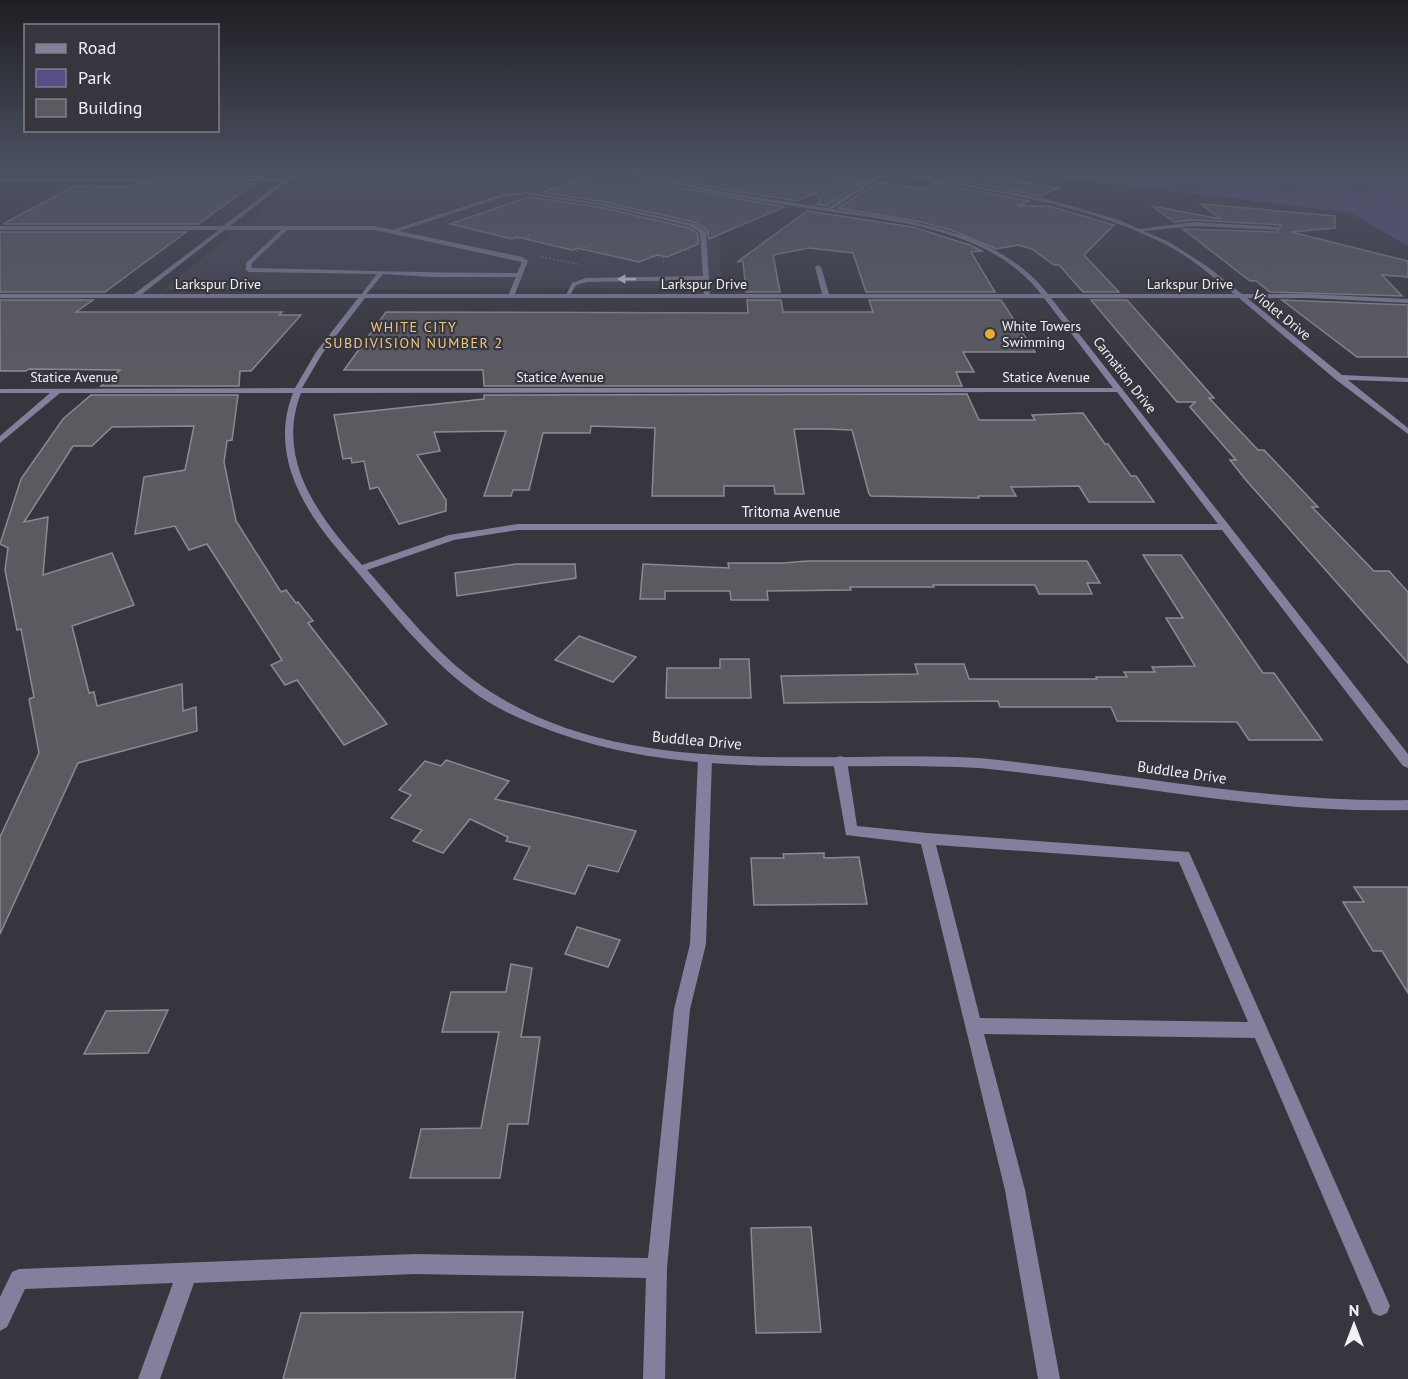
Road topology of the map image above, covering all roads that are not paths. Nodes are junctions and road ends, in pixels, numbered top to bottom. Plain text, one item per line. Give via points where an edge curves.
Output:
1 (213, 236) edge
2 (277, 236) edge
3 (421, 236) edge
4 (703, 236) edge
5 (952, 236) edge
6 (1151, 236) edge
7 (818, 267) dead end
8 (381, 272) junction
9 (520, 275) junction
10 (706, 279) junction
11 (0, 296) edge
12 (136, 296) junction
13 (363, 296) junction
14 (512, 296) junction
15 (567, 296) junction
16 (707, 296) junction
17 (826, 296) junction
18 (1046, 296) junction
19 (1240, 296) junction
20 (1408, 301) edge
21 (1338, 377) junction
22 (1408, 380) edge
23 (58, 390) junction
24 (298, 390) junction
25 (1120, 390) junction
26 (0, 391) edge
27 (1408, 432) edge
28 (0, 440) edge
29 (1227, 527) junction
30 (360, 568) junction
31 (705, 759) junction
32 (840, 761) junction
33 (1408, 763) edge
34 (1408, 805) edge
35 (927, 839) junction
36 (974, 1026) junction
37 (1259, 1029) junction
38 (657, 1268) junction
39 (187, 1272) junction
40 (1380, 1306) dead end
41 (0, 1320) edge
42 (150, 1379) edge
43 (654, 1379) edge
44 (1049, 1379) edge

1 - 12 street
2 - 8 street via 248,264 249,270
3 - 9 street via 520,258 525,261
4 - 10 street
5 - 18 street, Carnation Drive via 1013,263
6 - 19 street, Violet Drive via 1186,254
7 - 17 street
8 - 9 street
8 - 13 street, Buddlea Drive
9 - 14 street
10 -> 15 street via 586,280 574,284
10 - 16 street
11 - 12 street, Larkspur Drive
12 - 13 street, Larkspur Drive
13 - 14 street, Larkspur Drive
13 - 24 street, Buddlea Drive
14 - 15 street, Larkspur Drive
15 - 16 street, Larkspur Drive
16 - 17 street, Larkspur Drive
17 - 18 street, Larkspur Drive
18 - 19 street, Larkspur Drive
18 - 25 street, Carnation Drive
19 - 20 street, Larkspur Drive
19 - 21 street, Violet Drive
21 - 22 street
21 - 27 street, Violet Drive
23 - 24 street, Statice Avenue
23 - 26 street, Statice Avenue
23 - 28 street
24 - 25 street, Statice Avenue
24 - 30 street, Buddlea Drive via 290,417 289,447 296,479 321,523
25 - 29 street, Carnation Drive
29 - 30 street, Tritoma Avenue via 518,527 452,537
29 - 33 street, Carnation Drive
30 - 31 street, Buddlea Drive via 443,661 491,698 533,719 589,739 646,752
31 - 32 street, Buddlea Drive
31 - 38 street via 698,944 682,1009
32 - 34 street, Buddlea Drive via 976,763 1296,803
32 - 35 street via 851,831
35 - 36 street
35 - 37 street via 1184,856
36 - 37 street
36 - 44 street via 1015,1190
37 - 40 street
38 - 39 street via 415,1264
38 - 43 street
39 - 41 street via 20,1279
39 - 42 street

